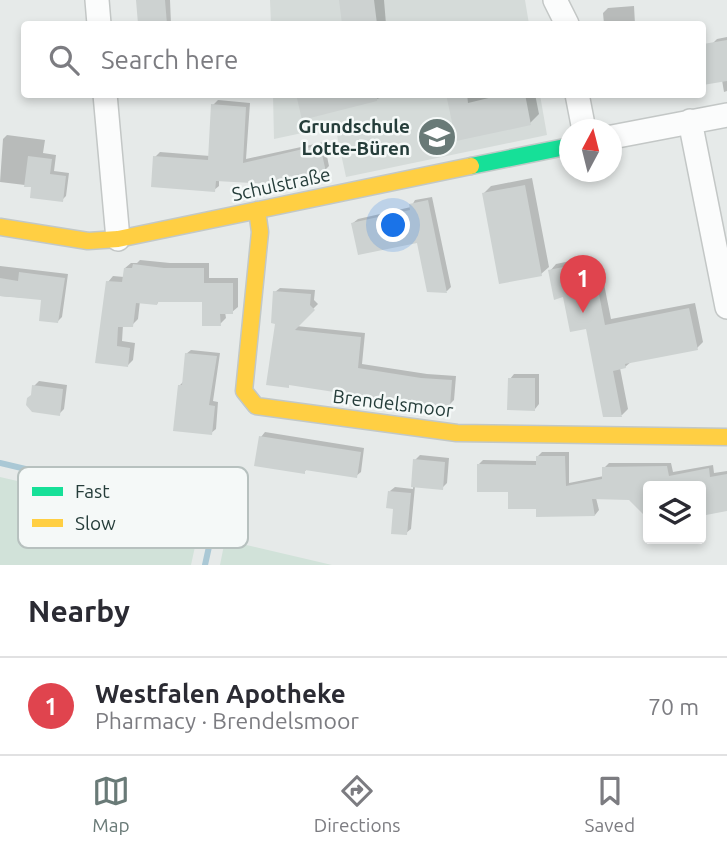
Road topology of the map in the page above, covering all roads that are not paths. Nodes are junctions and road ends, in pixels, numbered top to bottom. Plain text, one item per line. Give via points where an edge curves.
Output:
1 (97, 0) edge
2 (555, 0) edge
3 (99, 21) edge
4 (566, 21) edge
5 (105, 98) edge
6 (578, 98) edge
7 (727, 115) edge
8 (581, 119) edge
9 (690, 121) junction
10 (622, 135) edge
11 (559, 148) edge
12 (257, 210) junction
13 (0, 227) edge
14 (118, 239) junction
15 (727, 307) edge
16 (727, 437) edge

1 - 3 street
2 - 4 street
5 - 14 street
6 - 8 street
7 - 9 street
9 - 10 street
9 - 15 street
11 - 12 street, Schulstraße
12 - 14 street, Schulstraße
12 - 16 street, Brendelsmoor via 260,232 244,391 256,406 457,433
13 - 14 street, Schulstraße via 88,241

